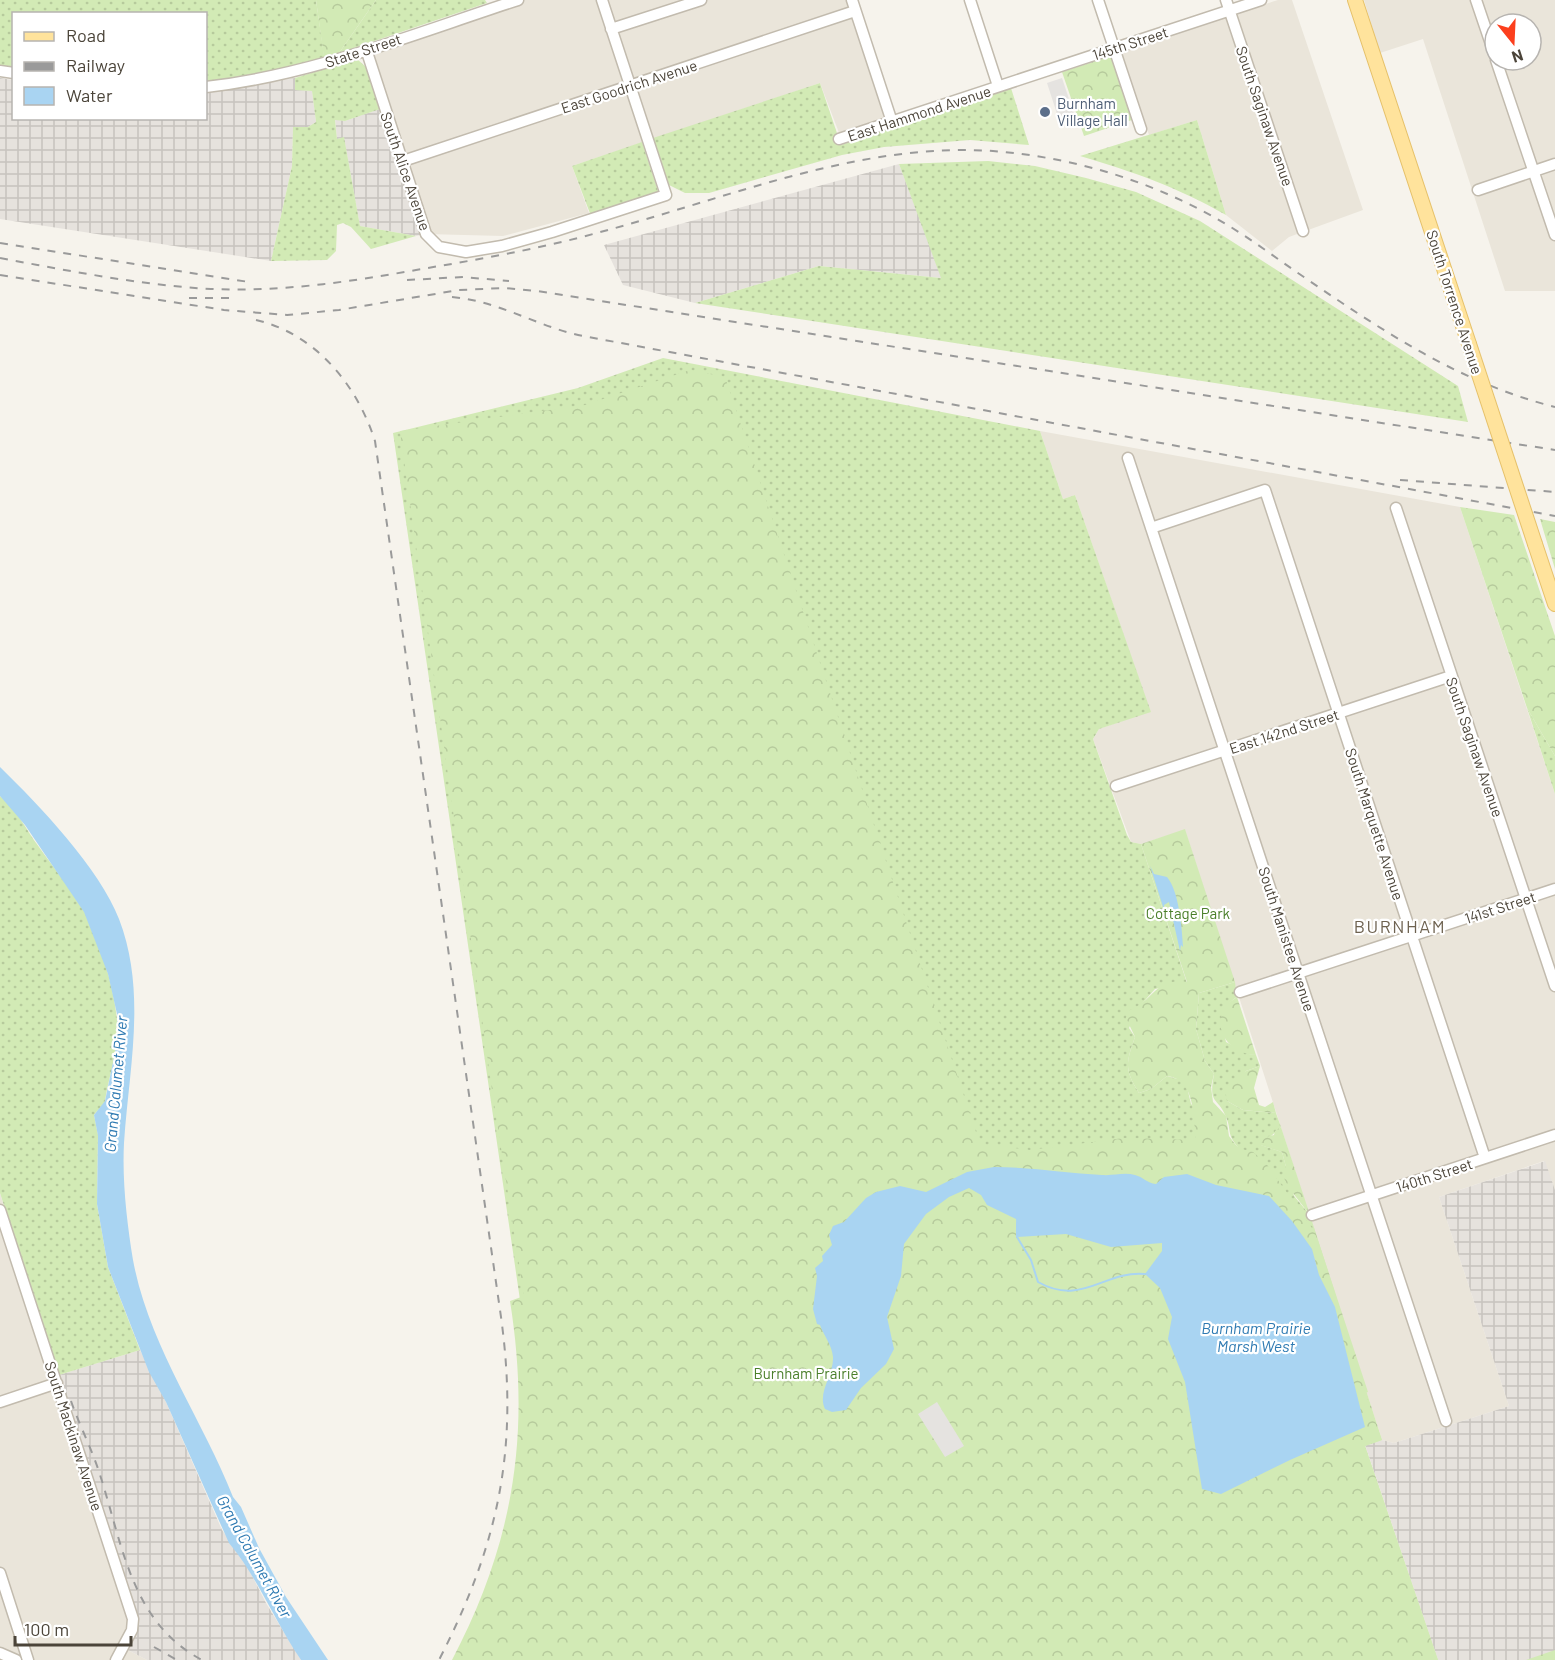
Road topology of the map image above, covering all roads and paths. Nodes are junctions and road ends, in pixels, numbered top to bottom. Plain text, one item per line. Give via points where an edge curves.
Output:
1 (518, 0) edge
2 (602, 0) edge
3 (701, 0) edge
4 (970, 0) edge
5 (1098, 0) edge
6 (1261, 0) edge
7 (1355, 0) edge
8 (1476, 0) edge
9 (854, 5) edge
10 (1228, 5) edge
11 (1483, 20) edge
12 (611, 29) junction
13 (1114, 48) junction
14 (366, 49) junction
15 (1501, 72) edge
16 (630, 85) junction
17 (998, 86) junction
18 (207, 87) edge
19 (892, 122) junction
20 (1141, 129) dead end
21 (839, 139) dead end
22 (403, 161) junction
23 (1555, 164) edge
24 (1533, 172) junction
25 (1479, 190) dead end
26 (1303, 231) dead end
27 (1555, 235) edge
28 (1128, 458) dead end
29 (1396, 508) dead end
30 (1151, 528) junction
31 (1555, 604) edge
32 (1451, 676) junction
33 (1338, 713) junction
34 (1225, 750) junction
35 (1116, 786) dead end
36 (1555, 889) edge
37 (1526, 898) junction
38 (1412, 936) junction
39 (1298, 972) junction
40 (1555, 986) edge
41 (1240, 992) dead end
42 (1555, 1135) edge
43 (1485, 1158) junction
44 (1371, 1196) junction
45 (0, 1210) edge
46 (1312, 1215) dead end
47 (57, 1383) junction
48 (0, 1402) edge
49 (1446, 1421) dead end
50 (0, 1573) edge
51 (0, 1653) edge
52 (16, 1660) edge
53 (28, 1660) edge
54 (116, 1660) edge

1 - 14 street, State Street
2 - 12 street
3 - 12 street
4 - 17 street
5 - 13 street
6 - 10 street, 145th Street
7 - 31 main road, South Torrence Avenue, bridge
8 - 11 street
9 - 16 street, East Goodrich Avenue
9 - 19 street
10 - 13 street, 145th Street
10 - 26 street, South Saginaw Avenue
12 - 16 street
13 - 17 street, 145th Street
13 - 20 street
14 - 18 street, State Street via 282,75
14 - 22 street, South Alice Avenue
15 - 24 street
16 - 22 street, East Goodrich Avenue
16 - 22 street, South Alice Avenue via 666,195 552,232 466,252 439,248 426,234
17 - 19 street, East Hammond Avenue
19 - 21 street, East Hammond Avenue
23 - 24 street
24 - 25 street
24 - 27 street
28 - 30 street, South Manistee Avenue
29 - 32 street, South Saginaw Avenue
30 - 33 street, South Marquette Avenue via 1265,490
30 - 34 street, South Manistee Avenue
32 - 33 street, East 142nd Street
32 - 37 street, South Saginaw Avenue
33 - 34 street, East 142nd Street
33 - 38 street, South Marquette Avenue
34 - 35 street, East 142nd Street
34 - 39 street, South Manistee Avenue
36 - 37 street, 141st Street
37 - 38 street, 141st Street
37 - 40 street, South Saginaw Avenue
38 - 39 street, 141st Street
38 - 43 street, South Marquette Avenue
39 - 41 street, 141st Street
39 - 44 street, South Manistee Avenue
42 - 43 street, 140th Street
43 - 44 street, 140th Street
44 - 46 street, 140th Street
44 - 49 street, South Manistee Avenue
45 - 47 street, South Mackinaw Avenue
47 - 48 street
47 - 54 street, South Mackinaw Avenue via 133,1619 132,1630
50 - 53 street
51 - 52 street

